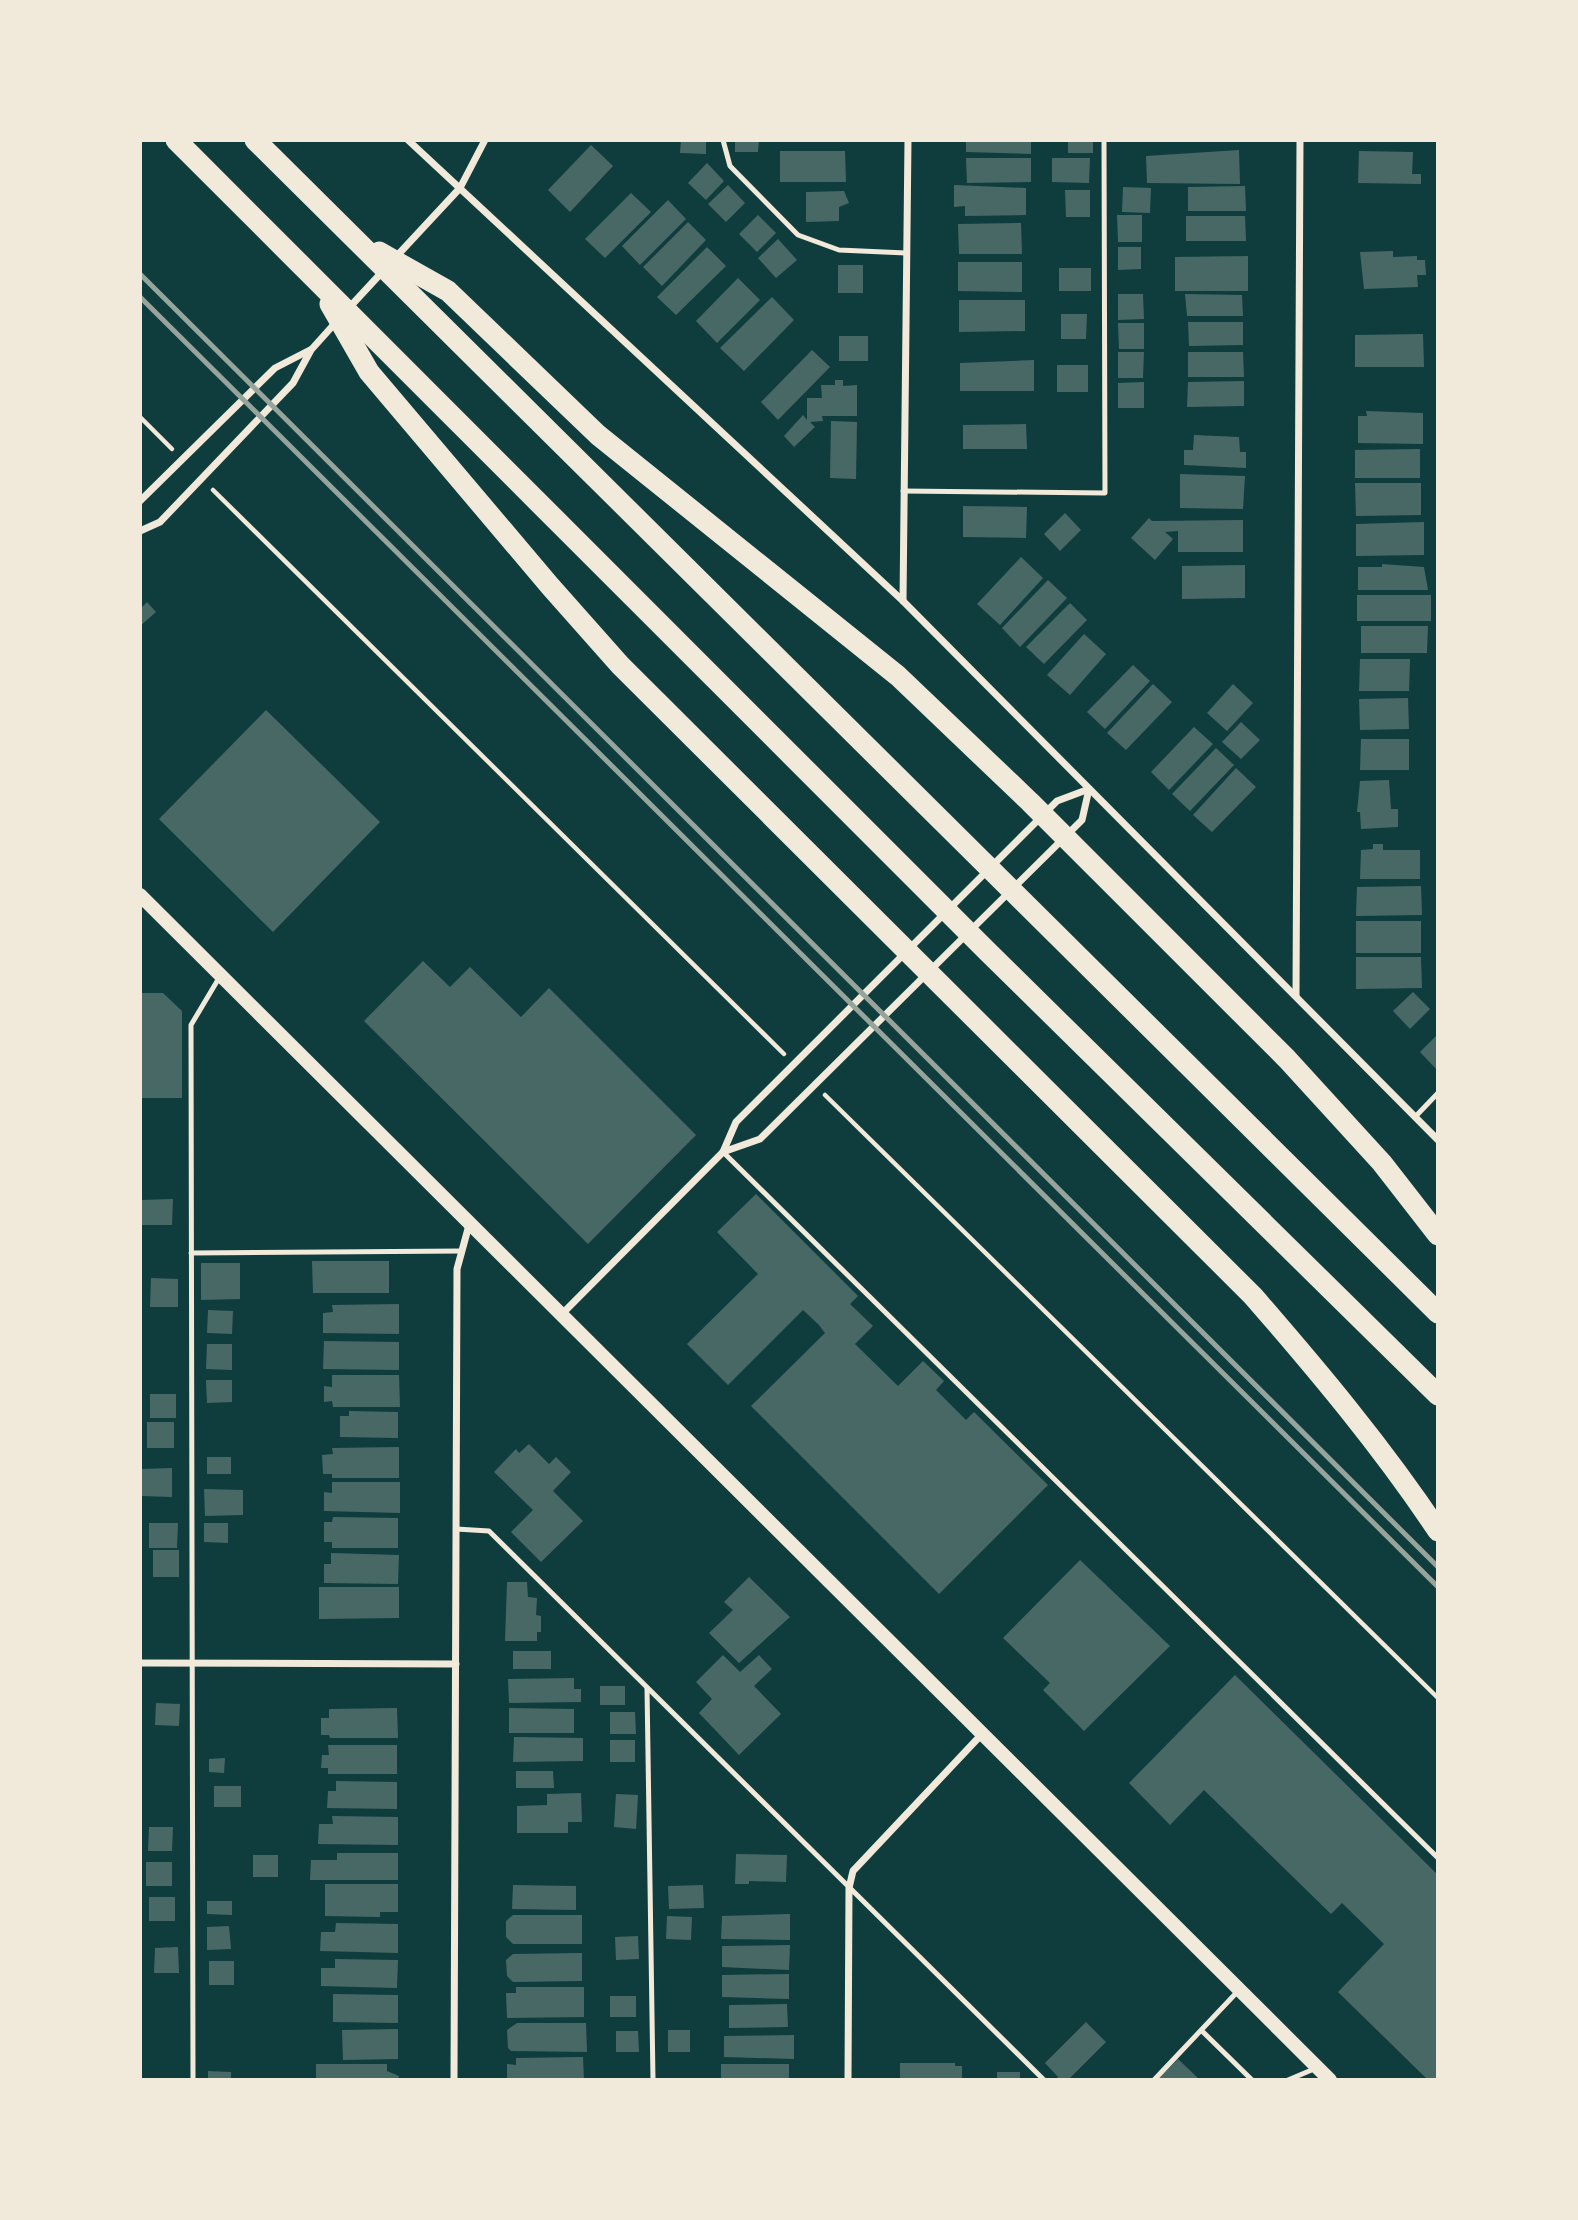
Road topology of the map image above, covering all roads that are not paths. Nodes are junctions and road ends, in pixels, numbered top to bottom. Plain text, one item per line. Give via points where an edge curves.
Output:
1 (176, 140) edge
2 (255, 140) edge
3 (408, 140) edge
4 (485, 140) edge
5 (723, 140) edge
6 (908, 140) edge
7 (1104, 140) edge
8 (1300, 140) edge
9 (460, 188) junction
10 (356, 239) junction
11 (906, 253) junction
12 (316, 279) junction
13 (311, 350) junction
14 (903, 491) junction
15 (140, 501) edge
16 (140, 531) edge
17 (903, 601) junction
18 (1089, 789) junction
19 (140, 895) edge
20 (220, 975) junction
21 (1296, 996) junction
22 (1438, 1093) edge
23 (1415, 1117) junction
24 (1438, 1140) edge
25 (723, 1152) junction
26 (470, 1223) junction
27 (1438, 1235) edge
28 (462, 1251) junction
29 (191, 1253) junction
30 (1438, 1313) edge
31 (561, 1315) junction
32 (1438, 1395) edge
33 (456, 1529) junction
34 (1438, 1531) edge
35 (140, 1664) edge
36 (192, 1664) junction
37 (456, 1664) junction
38 (647, 1687) junction
39 (982, 1734) junction
40 (1438, 1858) edge
41 (849, 1888) junction
42 (1239, 1990) junction
43 (1202, 2031) junction
44 (1317, 2068) junction
45 (193, 2080) edge
46 (454, 2080) edge
47 (653, 2080) edge
48 (848, 2080) edge
49 (1044, 2080) edge
50 (1154, 2080) edge
51 (1252, 2080) edge
52 (1288, 2080) edge
53 (1330, 2080) edge

1 - 12 highway
2 - 10 highway
3 - 9 street
4 - 9 street
5 - 11 lane via 730,166 798,234 839,250
6 - 11 street
7 - 14 lane via 1105,493
8 - 21 street
9 - 13 street
9 - 17 street
10 - 27 highway via 448,291 598,435 898,676 1287,1059 1382,1163
10 - 30 highway
11 - 14 street
12 - 32 highway
12 - 34 highway via 369,372 620,665 1253,1296 1347,1404
13 - 15 street via 275,368
13 - 16 street via 293,383 160,522
14 - 17 street
17 - 18 street
18 - 21 street
18 - 25 street via 1057,802 736,1122
18 - 25 street via 1082,820 1072,830 760,1139
19 - 20 main road
20 - 26 main road
20 - 29 lane via 191,1025
21 - 23 street
22 - 23 lane
23 - 24 street
25 - 31 street
25 - 40 lane
26 - 28 street
26 - 31 main road
28 - 29 lane
28 - 33 street via 457,1269
29 - 36 lane
31 - 39 main road
33 - 37 street
33 - 38 lane via 489,1531
35 - 36 street
36 - 37 street
36 - 45 lane
37 - 46 street
38 - 41 lane
38 - 47 lane
39 - 41 street via 853,1871
39 - 42 main road
41 - 48 street
41 - 49 lane
42 - 43 lane
42 - 44 main road
43 - 50 lane
43 - 51 lane
44 - 52 lane
44 - 53 main road

